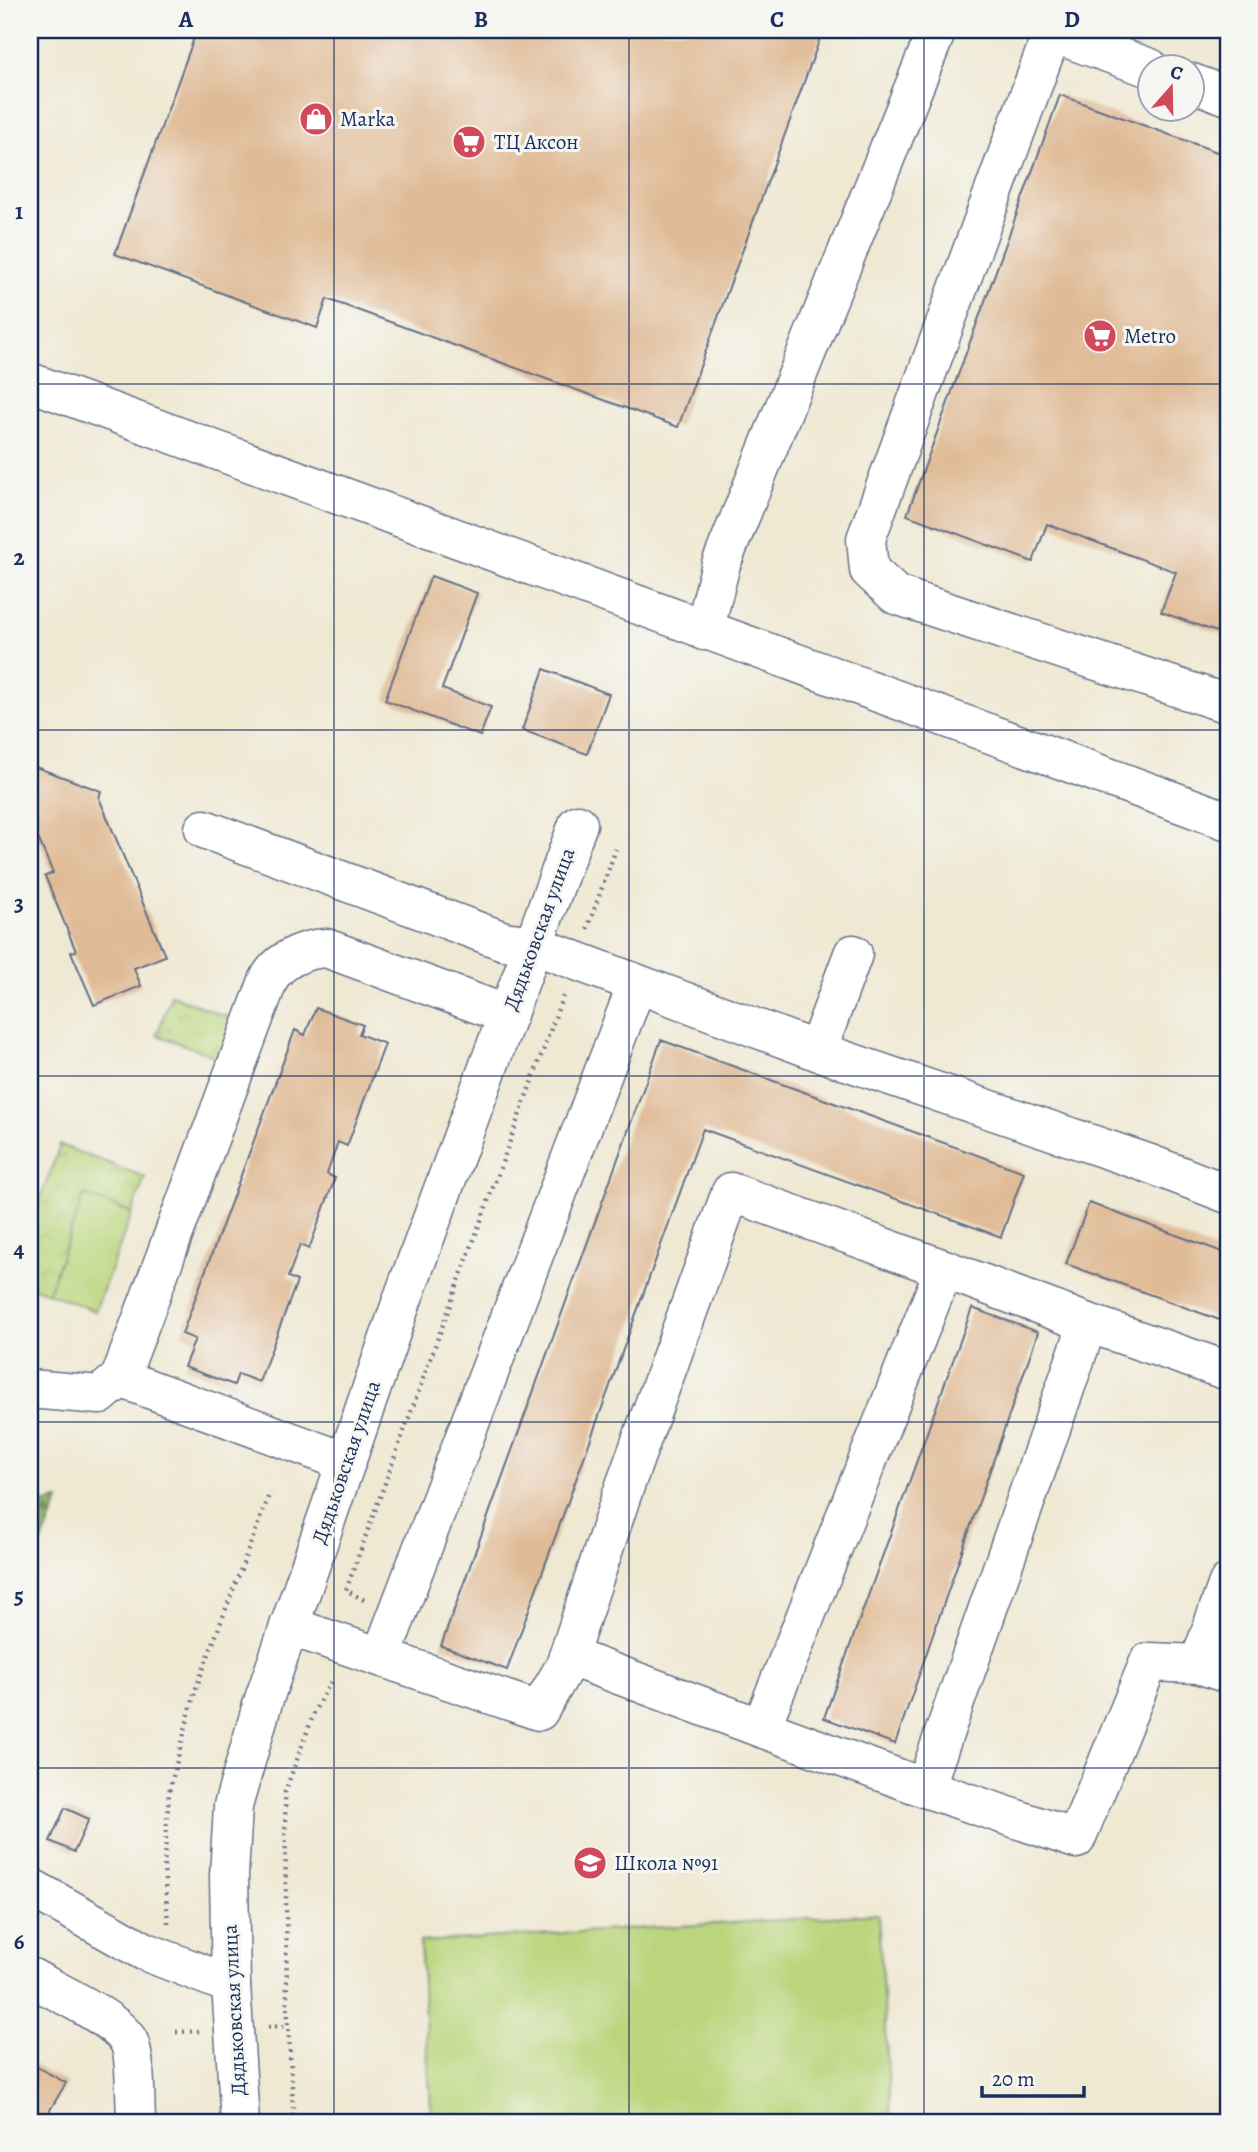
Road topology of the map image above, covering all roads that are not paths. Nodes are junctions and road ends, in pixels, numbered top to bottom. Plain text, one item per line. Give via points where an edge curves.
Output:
1 (937, 30) edge
2 (1052, 32) edge
3 (1136, 63) edge
4 (1206, 88) edge
5 (1228, 96) edge
6 (30, 382) edge
7 (704, 631) junction
8 (1228, 705) edge
9 (1228, 821) edge
10 (578, 824) dead end
11 (204, 829) dead end
12 (534, 945) junction
13 (853, 954) dead end
14 (638, 984) junction
15 (508, 1015) junction
16 (817, 1051) junction
17 (1228, 1194) edge
18 (944, 1269) junction
19 (1088, 1323) junction
20 (1228, 1371) edge
21 (120, 1378) junction
22 (30, 1389) edge
23 (346, 1462) junction
24 (1228, 1583) edge
25 (289, 1626) junction
26 (568, 1656) junction
27 (381, 1657) junction
28 (1214, 1669) edge
29 (761, 1728) junction
30 (925, 1788) junction
31 (30, 1887) edge
32 (30, 1977) edge
33 (231, 1985) junction
34 (136, 2122) edge
35 (240, 2122) edge

1 - 7 street via 721,564
2 - 3 street
2 - 8 street via 866,539 869,570 896,595
4 - 5 street
6 - 7 street
7 - 9 street
10 - 12 street, Дядьковская улица
11 - 12 street via 504,940
12 - 14 street
12 - 15 street, Дядьковская улица
13 - 16 street
14 - 16 street
14 - 27 street
15 - 21 street via 326,948 278,965 263,994
15 - 23 street, Дядьковская улица
16 - 17 street
18 - 19 street
18 - 26 street via 731,1192
18 - 29 street
19 - 20 street
19 - 30 street
21 - 22 street via 100,1395
21 - 23 street
23 - 25 street, Дядьковская улица
24 - 28 street
25 - 27 street
25 - 33 street, Дядьковская улица via 233,1806
26 - 27 street via 539,1711
26 - 29 street
28 - 30 street via 1149,1662 1076,1839
29 - 30 street
31 - 33 street via 144,1951
32 - 34 street via 120,2029 130,2043
33 - 35 street, Дядьковская улица

